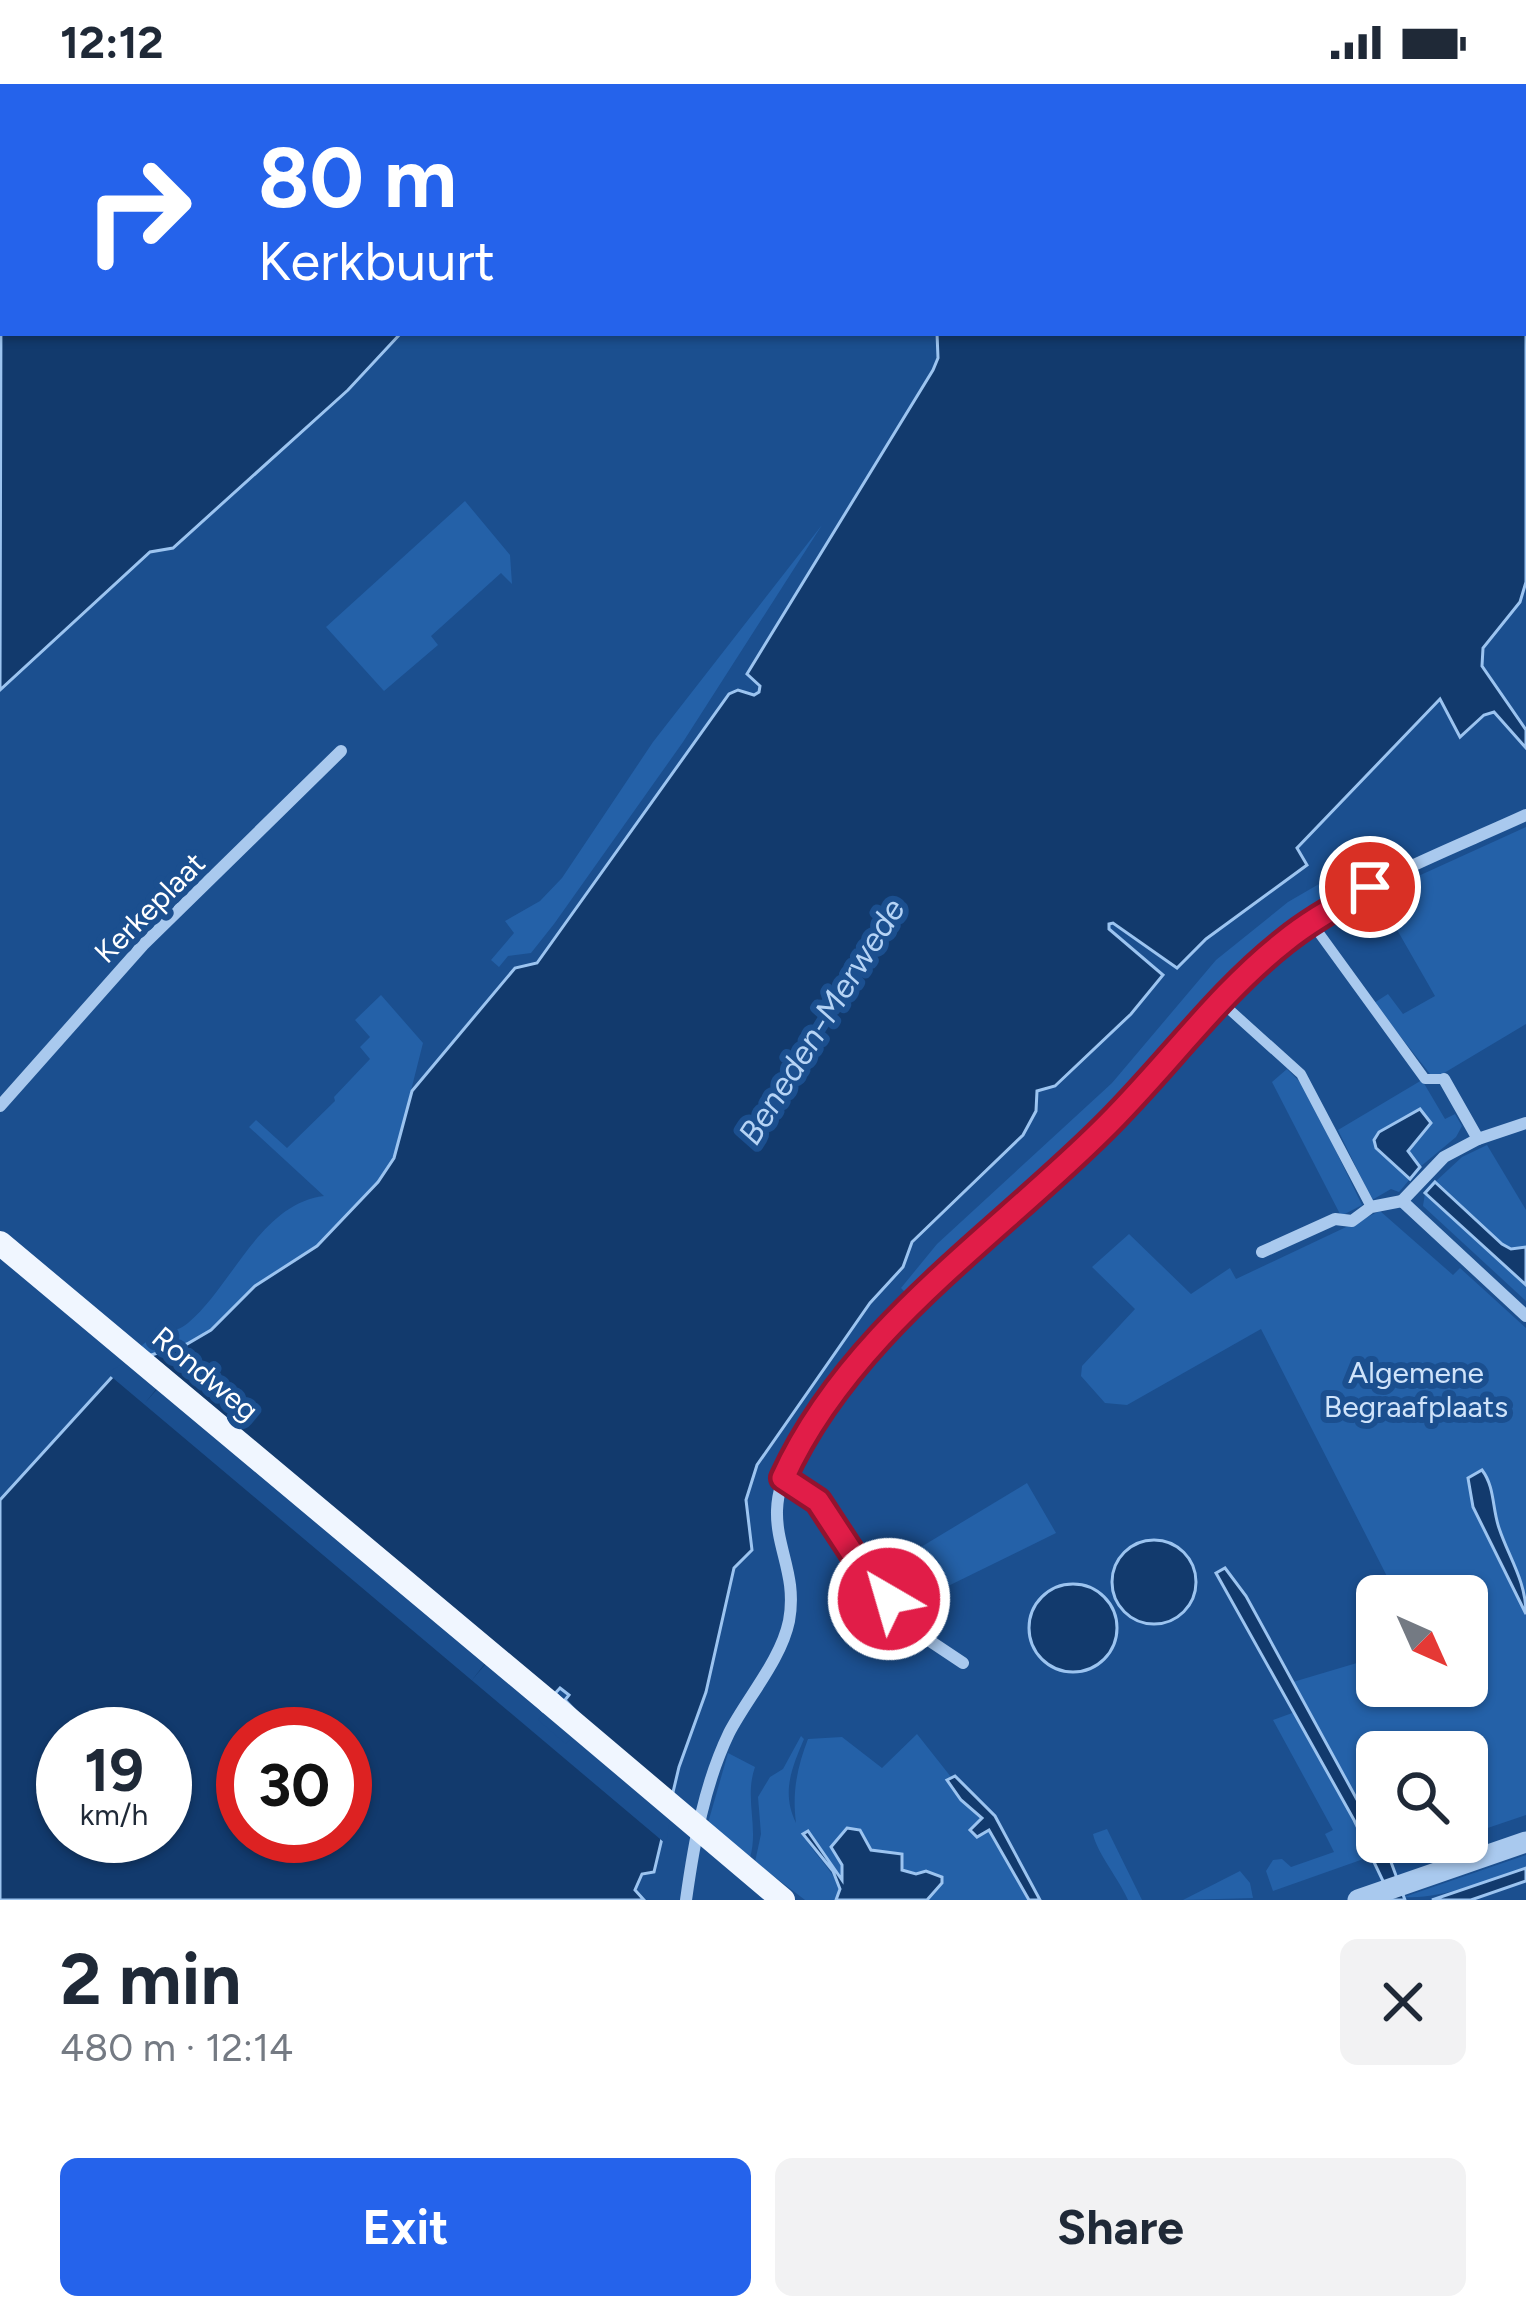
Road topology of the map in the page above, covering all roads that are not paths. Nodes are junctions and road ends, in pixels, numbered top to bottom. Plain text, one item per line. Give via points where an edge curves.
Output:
1 (341, 751) dead end
2 (1526, 815) edge
3 (1311, 922) junction
4 (1221, 1002) junction
5 (1444, 1079) joint
6 (0, 1106) edge
7 (1526, 1123) edge
8 (1478, 1139) junction
9 (1402, 1201) junction
10 (1371, 1207) junction
11 (0, 1243) edge
12 (1262, 1252) dead end
13 (0, 1264) edge
14 (1526, 1316) edge
15 (783, 1478) junction
16 (366, 1559) junction
17 (963, 1663) dead end
18 (1526, 1842) edge
19 (686, 1900) edge
20 (759, 1900) edge
21 (783, 1900) edge
22 (1358, 1900) edge

1 - 6 street, Kerkeplaat via 143,945
2 - 3 street
3 - 4 street
3 - 5 street via 1425,1079
4 - 10 street via 1301,1074
4 - 15 street via 1102,1130 901,1317 840,1388
5 - 8 street
7 - 8 street
8 - 9 street via 1444,1157
9 - 10 street
9 - 14 street
10 - 12 street
11 - 16 main road, Rondweg
13 - 16 main road, Rondweg
15 - 17 street via 818,1501 918,1633
15 - 19 street via 775,1516 788,1625 722,1749
16 - 20 main road
16 - 21 main road, bridge
18 - 22 street

